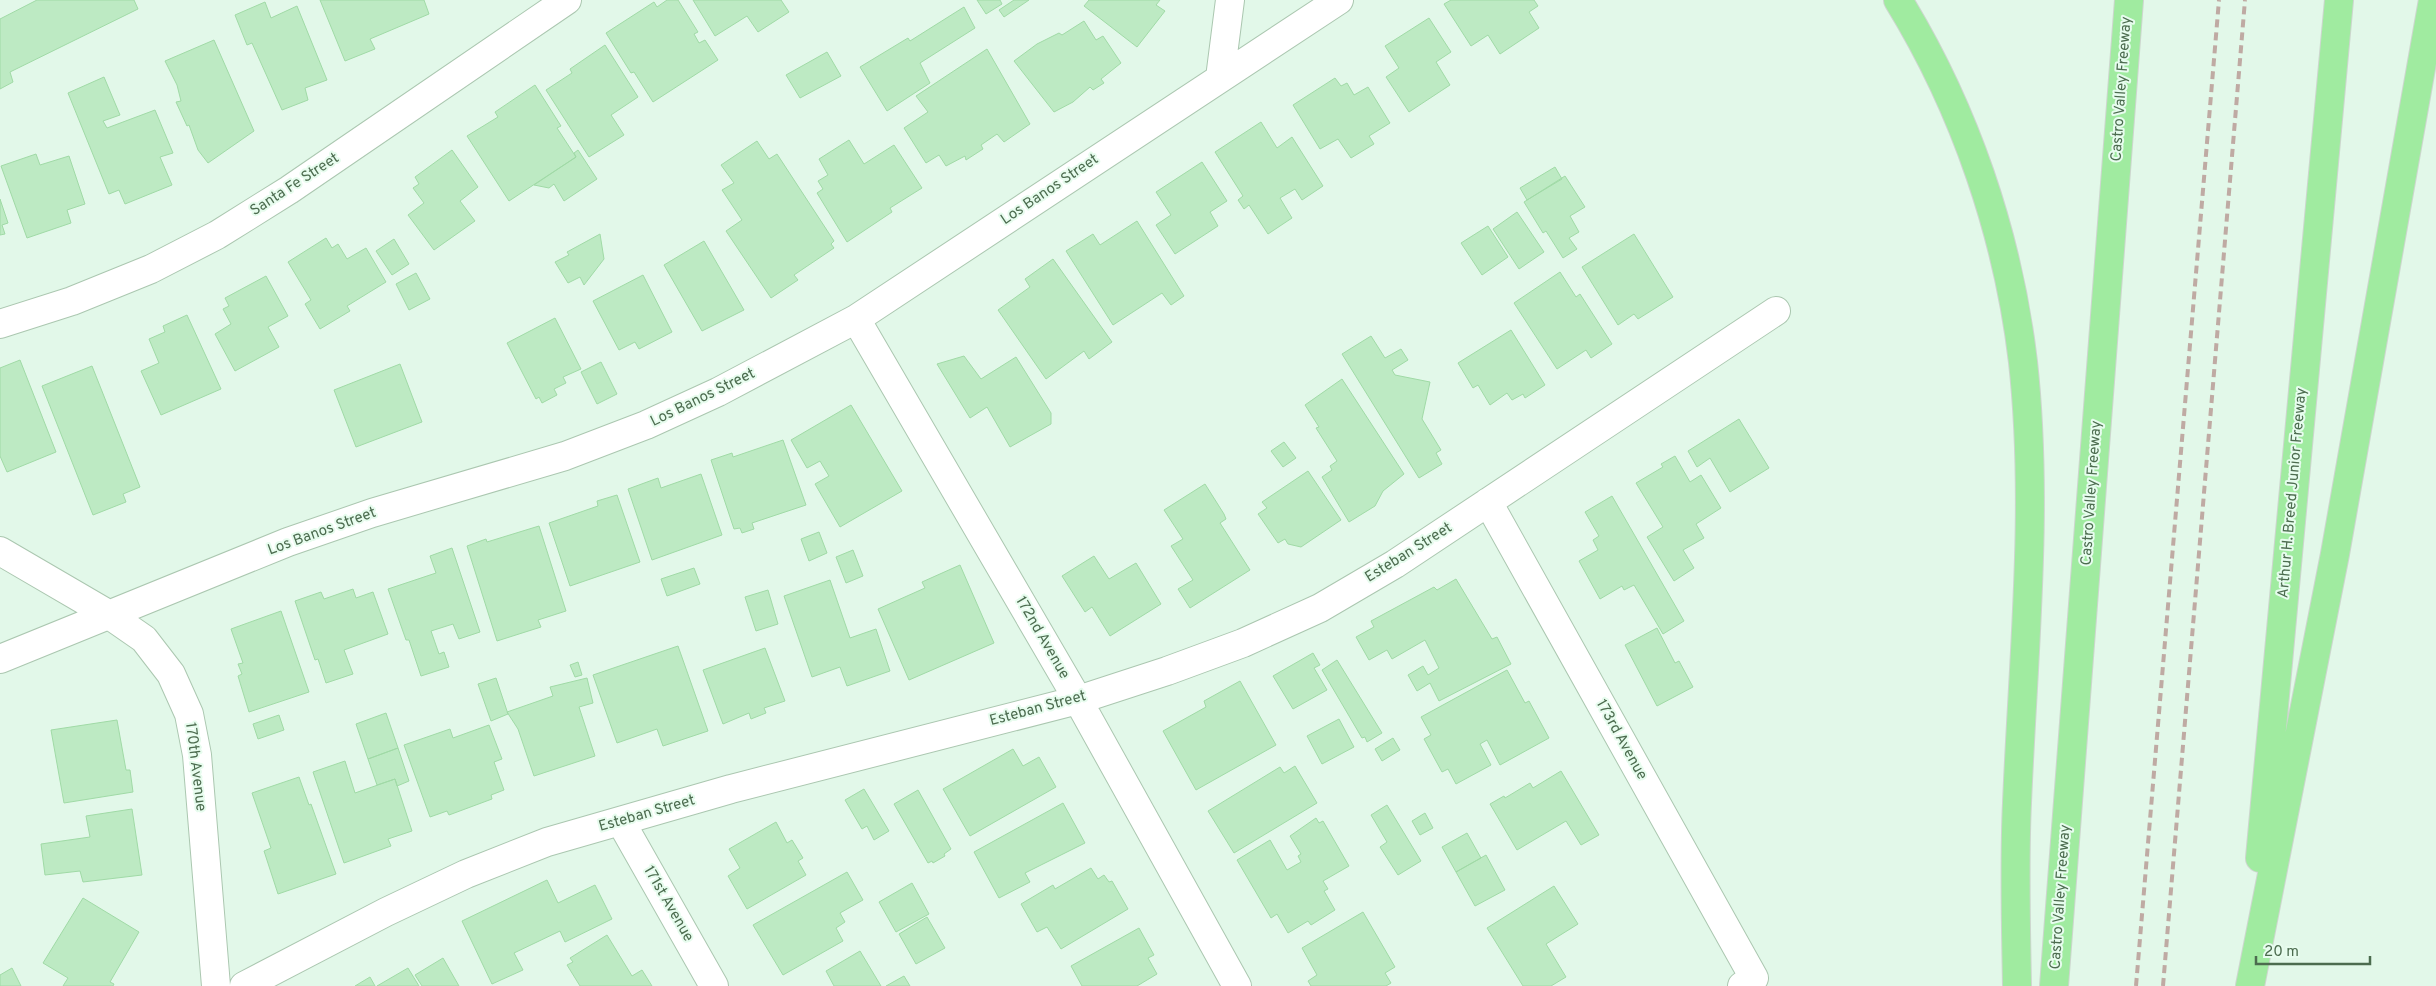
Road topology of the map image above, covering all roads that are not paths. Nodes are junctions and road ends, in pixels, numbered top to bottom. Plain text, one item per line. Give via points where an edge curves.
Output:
1 (566, 0) edge
2 (1230, 0) edge
3 (1339, 0) edge
4 (1898, 0) edge
5 (2129, 0) edge
6 (2339, 0) edge
7 (2434, 0) edge
8 (2436, 5) edge
9 (1220, 78) junction
10 (2417, 89) junction
11 (1776, 311) dead end
12 (856, 319) junction
13 (0, 324) edge
14 (1488, 502) junction
15 (0, 551) edge
16 (108, 614) junction
17 (0, 659) edge
18 (1078, 700) junction
19 (621, 822) junction
20 (1748, 982) edge
21 (216, 986) edge
22 (244, 986) edge
23 (714, 986) edge
24 (1237, 986) edge
25 (2017, 986) edge
26 (2054, 986) edge
27 (2249, 986) edge

1 - 13 street, Santa Fe Street via 289,190 217,234 151,269 72,301
2 - 9 street
3 - 9 street, Los Banos Street
4 - 25 highway via 1944,84 1976,162 1999,242 2022,361 2029,486 2016,807
5 - 26 highway, Castro Valley Freeway
6 - 27 highway, Arthur H. Breed Junior Freeway
7 - 10 highway
8 - 10 highway
9 - 12 street, Los Banos Street
10 - 27 highway via 2335,554
11 - 14 street, Esteban Street
12 - 16 street, Los Banos Street via 718,392 646,425 565,456 372,513 288,542
12 - 18 street, 172nd Avenue
14 - 18 street, Esteban Street via 1395,564 1320,608 1243,643
14 - 20 street, 173rd Avenue
15 - 16 street, 170th Avenue
16 - 17 street, Los Banos Street
16 - 21 street, 170th Avenue via 144,640 170,674 189,714 197,755
18 - 19 street, Esteban Street via 731,789
18 - 24 street, 172nd Avenue
19 - 22 street, Esteban Street via 547,842 466,874
19 - 23 street, 171st Avenue

